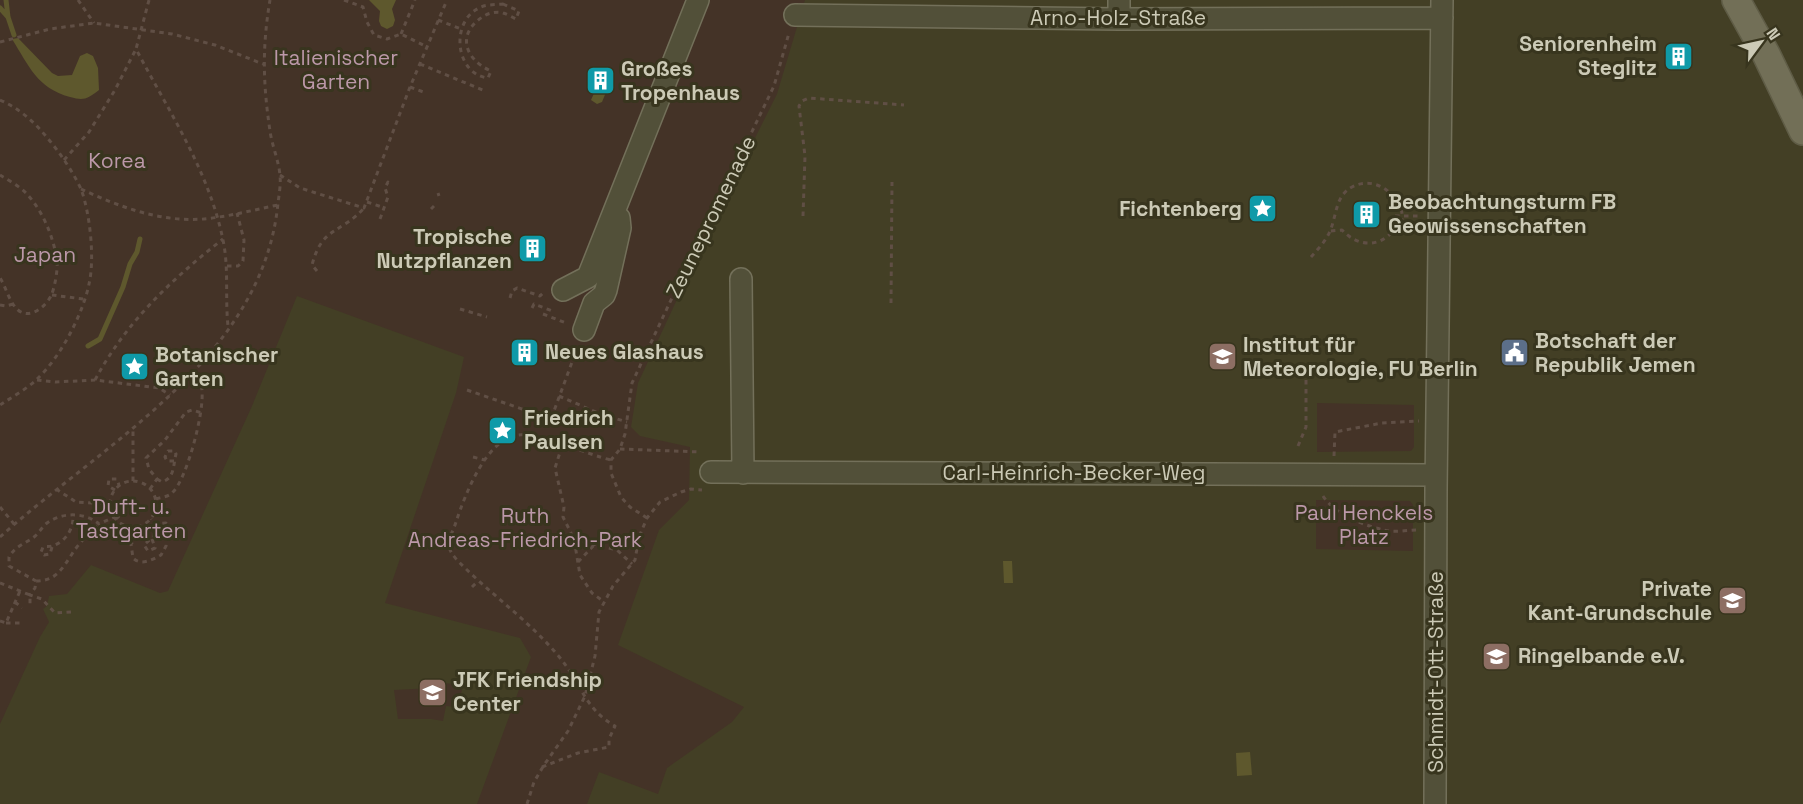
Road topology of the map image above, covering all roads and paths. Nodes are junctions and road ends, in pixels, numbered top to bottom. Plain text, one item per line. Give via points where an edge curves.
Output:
1 (78, 0) edge
2 (149, 0) edge
3 (270, 0) edge
4 (344, 0) edge
5 (362, 0) edge
6 (415, 0) edge
7 (447, 0) edge
8 (698, 0) edge
9 (1738, 1) edge
10 (363, 7) junction
11 (1119, 9) edge
12 (1442, 9) edge
13 (795, 15) joint
14 (438, 20) junction
15 (94, 23) junction
16 (141, 29) junction
17 (461, 29) junction
18 (401, 34) junction
19 (0, 42) edge
20 (427, 47) junction
21 (136, 49) junction
22 (264, 64) junction
23 (420, 64) junction
24 (410, 87) junction
25 (485, 91) dead end
26 (426, 93) dead end
27 (0, 100) edge
28 (904, 105) dead end
29 (1803, 131) edge
30 (64, 160) junction
31 (0, 175) edge
32 (280, 175) junction
33 (892, 182) dead end
34 (392, 184) dead end
35 (81, 189) junction
36 (367, 202) junction
37 (618, 202) junction
38 (278, 205) junction
39 (364, 208) junction
40 (385, 208) junction
41 (237, 213) junction
42 (803, 216) dead end
43 (1395, 216) dead end
44 (1402, 216) junction
45 (1420, 216) dead end
46 (218, 218) junction
47 (380, 219) dead end
48 (1330, 231) junction
49 (224, 239) junction
50 (1311, 257) dead end
51 (227, 266) junction
52 (317, 271) dead end
53 (0, 278) edge
54 (741, 279) dead end
55 (554, 291) joint
56 (52, 295) junction
57 (510, 298) dead end
58 (83, 299) junction
59 (891, 303) dead end
60 (13, 304) junction
61 (0, 305) edge
62 (532, 308) dead end
63 (460, 309) dead end
64 (543, 314) dead end
65 (487, 317) dead end
66 (553, 317) junction
67 (575, 326) junction
68 (229, 328) junction
69 (194, 370) junction
70 (1306, 377) dead end
71 (37, 380) junction
72 (95, 380) junction
73 (468, 390) dead end
74 (170, 395) junction
75 (559, 396) junction
76 (0, 405) edge
77 (202, 413) junction
78 (1419, 421) dead end
79 (627, 422) junction
80 (133, 429) junction
81 (562, 446) junction
82 (1298, 446) dead end
83 (620, 449) junction
84 (700, 452) dead end
85 (1334, 456) dead end
86 (473, 457) dead end
87 (485, 460) junction
88 (611, 460) junction
89 (174, 461) dead end
90 (743, 473) junction
91 (1436, 475) junction
92 (157, 479) junction
93 (133, 481) junction
94 (706, 481) joint
95 (119, 485) junction
96 (56, 489) junction
97 (150, 489) junction
98 (115, 490) junction
99 (1323, 496) dead end
100 (156, 499) junction
101 (110, 504) junction
102 (0, 507) edge
103 (122, 513) dead end
104 (73, 515) junction
105 (115, 518) junction
106 (647, 518) junction
107 (151, 519) junction
108 (14, 524) junction
109 (154, 524) junction
110 (99, 525) junction
111 (139, 526) junction
112 (1418, 530) dead end
113 (0, 537) edge
114 (152, 539) dead end
115 (574, 539) junction
116 (595, 544) junction
117 (52, 547) dead end
118 (578, 562) junction
119 (632, 564) junction
120 (36, 581) junction
121 (478, 581) junction
122 (0, 583) edge
123 (472, 587) dead end
124 (20, 591) junction
125 (30, 595) junction
126 (603, 601) junction
127 (15, 602) junction
128 (30, 605) dead end
129 (22, 608) dead end
130 (71, 612) dead end
131 (0, 621) edge
132 (6, 623) junction
133 (23, 623) dead end
134 (585, 696) junction
135 (542, 768) junction
136 (527, 804) edge
137 (1435, 804) edge

1 - 15 path
2 - 16 path
3 - 22 path
4 - 10 path
5 - 10 path
6 - 18 path
7 - 14 path
8 - 37 street
9 - 29 main road
10 - 18 path via 374,35 387,39
11 - 12 street, Arno-Holz-Straße
11 - 13 street, Arno-Holz-Straße
12 - 91 street, Schmidt-Ott-Straße
13 - 79 path, Zeunepromenade via 774,86 633,383
14 - 17 path
14 - 20 path
15 - 16 path
15 - 19 path
16 - 21 path
16 - 22 path via 215,45
17 - 17 path via 479,8 503,4 519,11 516,19 501,12 488,14 471,26 467,36 469,52 475,62 491,71 488,78 470,68 462,56
18 - 20 path
20 - 23 path
21 - 30 path via 89,132
21 - 46 path via 201,172
22 - 32 path via 270,133
23 - 24 path
23 - 25 path
24 - 26 path
24 - 36 path
27 - 30 path via 36,123
28 - 42 path via 809,98 802,101 799,106 805,156
30 - 35 path
31 - 56 path via 25,192 43,217 57,260
32 - 38 path
32 - 39 path via 300,188
33 - 59 path
34 - 40 path via 388,182 385,188
35 - 46 path via 119,207 157,216
35 - 58 path via 91,256 89,284
36 - 39 path
36 - 40 path
37 - 55 street via 588,277
37 - 67 street via 620,228 606,290
38 - 41 path
38 - 68 path via 266,257 249,298
39 - 52 path via 354,219 327,234 316,248 312,265
40 - 47 path
41 - 46 path
41 - 51 path via 244,240 243,261 238,266
43 - 44 path
44 - 45 path
44 - 48 path via 1389,235 1376,243 1363,244 1342,230
44 - 48 path via 1397,202 1384,188 1363,184 1343,194
46 - 49 path
48 - 50 path
49 - 51 path
49 - 72 path via 148,305 109,354
51 - 68 path
53 - 60 path
54 - 90 street
55 - 57 path via 540,296 517,288
56 - 58 path
56 - 60 path via 45,305 27,314
58 - 71 path via 66,343
60 - 61 path
62 - 66 path via 534,304 555,312
63 - 65 path
64 - 66 path
66 - 67 path
67 - 75 path
68 - 69 path
69 - 74 path
69 - 77 path via 202,390
70 - 82 path via 1306,427
71 - 72 path
71 - 76 path
72 - 74 path via 159,388
73 - 75 path via 551,419
74 - 80 path
75 - 79 path
77 - 92 path via 186,412 146,458
77 - 100 path via 177,486 171,494
78 - 85 path via 1335,432
79 - 83 path, Zeunepromenade
80 - 93 path
80 - 96 path
81 - 87 path via 516,435 502,441
81 - 88 path
81 - 115 path via 555,468 563,517
83 - 84 path
83 - 88 path
86 - 87 path
87 - 121 path via 465,498 449,543 451,553
88 - 106 path via 614,485 621,497
89 - 92 path via 170,478 162,482
90 - 91 street, Carl-Heinrich-Becker-Weg
90 - 94 street, Carl-Heinrich-Becker-Weg
91 - 137 street, Schmidt-Ott-Straße
92 - 97 path
93 - 95 path
93 - 97 path
94 - 106 path via 660,502
95 - 98 path
95 - 98 path via 117,479 109,479 108,486
96 - 101 path via 76,502
96 - 108 path
97 - 100 path
98 - 101 path
99 - 112 path via 1329,506 1386,531
100 - 107 path
101 - 105 path
102 - 108 path
103 - 105 path
104 - 110 path via 87,516
104 - 117 path via 70,532
104 - 120 path via 47,523 9,557 9,566
105 - 110 path
105 - 111 path via 126,526
106 - 119 path
107 - 109 path
107 - 111 path
108 - 113 path
109 - 111 path via 169,525 166,546 161,555 143,562 136,561 130,550
109 - 114 path
110 - 120 path via 60,572 48,580
115 - 116 path
115 - 118 path
116 - 118 path
116 - 119 path via 617,550
118 - 126 path via 584,581
119 - 126 path
120 - 125 path
121 - 123 path
121 - 134 path via 561,659
122 - 124 path
124 - 125 path
124 - 127 path
125 - 128 path
125 - 130 path via 42,599 55,613
126 - 134 path
127 - 129 path
127 - 132 path
131 - 132 path
132 - 133 path
134 - 135 path via 568,731
134 - 135 path via 600,718 615,726 609,747 578,753
135 - 136 path

